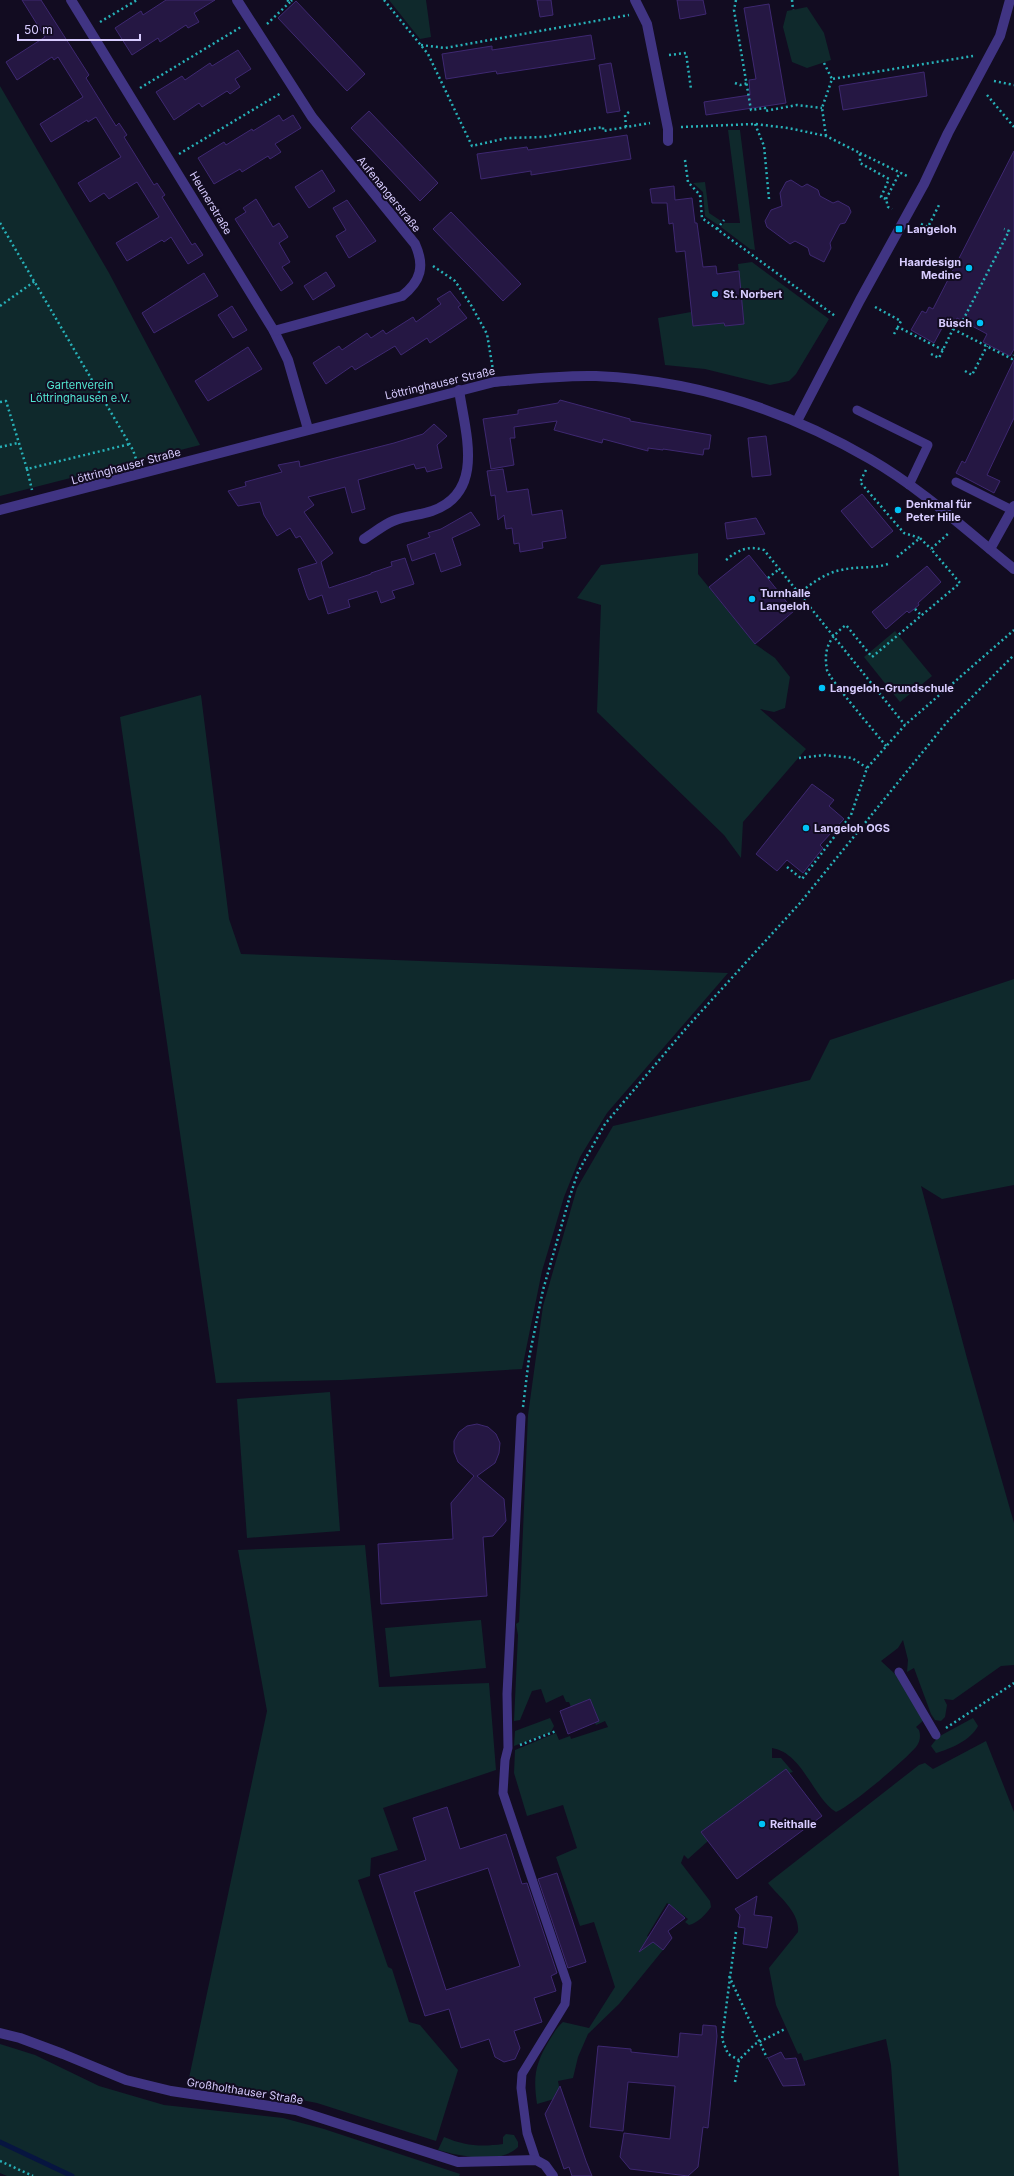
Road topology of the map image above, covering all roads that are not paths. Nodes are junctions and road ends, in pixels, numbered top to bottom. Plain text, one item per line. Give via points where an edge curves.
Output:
1 (71, 0) edge
2 (237, 0) edge
3 (635, 0) edge
4 (1010, 0) edge
5 (668, 141) dead end
6 (274, 331) junction
7 (459, 390) junction
8 (857, 410) dead end
9 (798, 421) junction
10 (308, 429) junction
11 (956, 482) dead end
12 (909, 485) junction
13 (1013, 508) edge
14 (0, 510) edge
15 (364, 539) dead end
16 (990, 549) junction
17 (1014, 569) edge
18 (522, 1417) road end
19 (899, 1672) dead end
20 (936, 1736) road end
21 (0, 2033) edge
22 (536, 2160) junction
23 (554, 2176) edge

1 - 6 street, Heunerstraße
2 - 6 street, Aufenangerstraße via 312,118 415,244 421,258 419,275 414,287 402,296
3 - 5 street via 647,24 668,129
4 - 9 street via 1000,36
6 - 10 street, Heunerstraße via 288,360
7 - 9 street, Löttringhauser Straße via 494,382 596,376 670,384 729,397
7 - 10 street, Löttringhauser Straße
7 - 15 street via 468,455 466,479 455,499 433,510 393,521
8 - 12 lane via 928,445
9 - 12 street, Löttringhauser Straße via 871,459
10 - 14 street, Löttringhauser Straße
11 - 13 lane
12 - 16 street, Löttringhauser Straße
13 - 16 street
16 - 17 street, Löttringhauser Straße
18 - 22 lane via 507,1694 508,1748 503,1793 567,1983 565,2004 522,2074 521,2088 527,2133
19 - 20 lane
21 - 22 street, Großholthauser Straße via 27,2040 133,2082 171,2091 296,2110 458,2162
22 - 23 street via 545,2165

